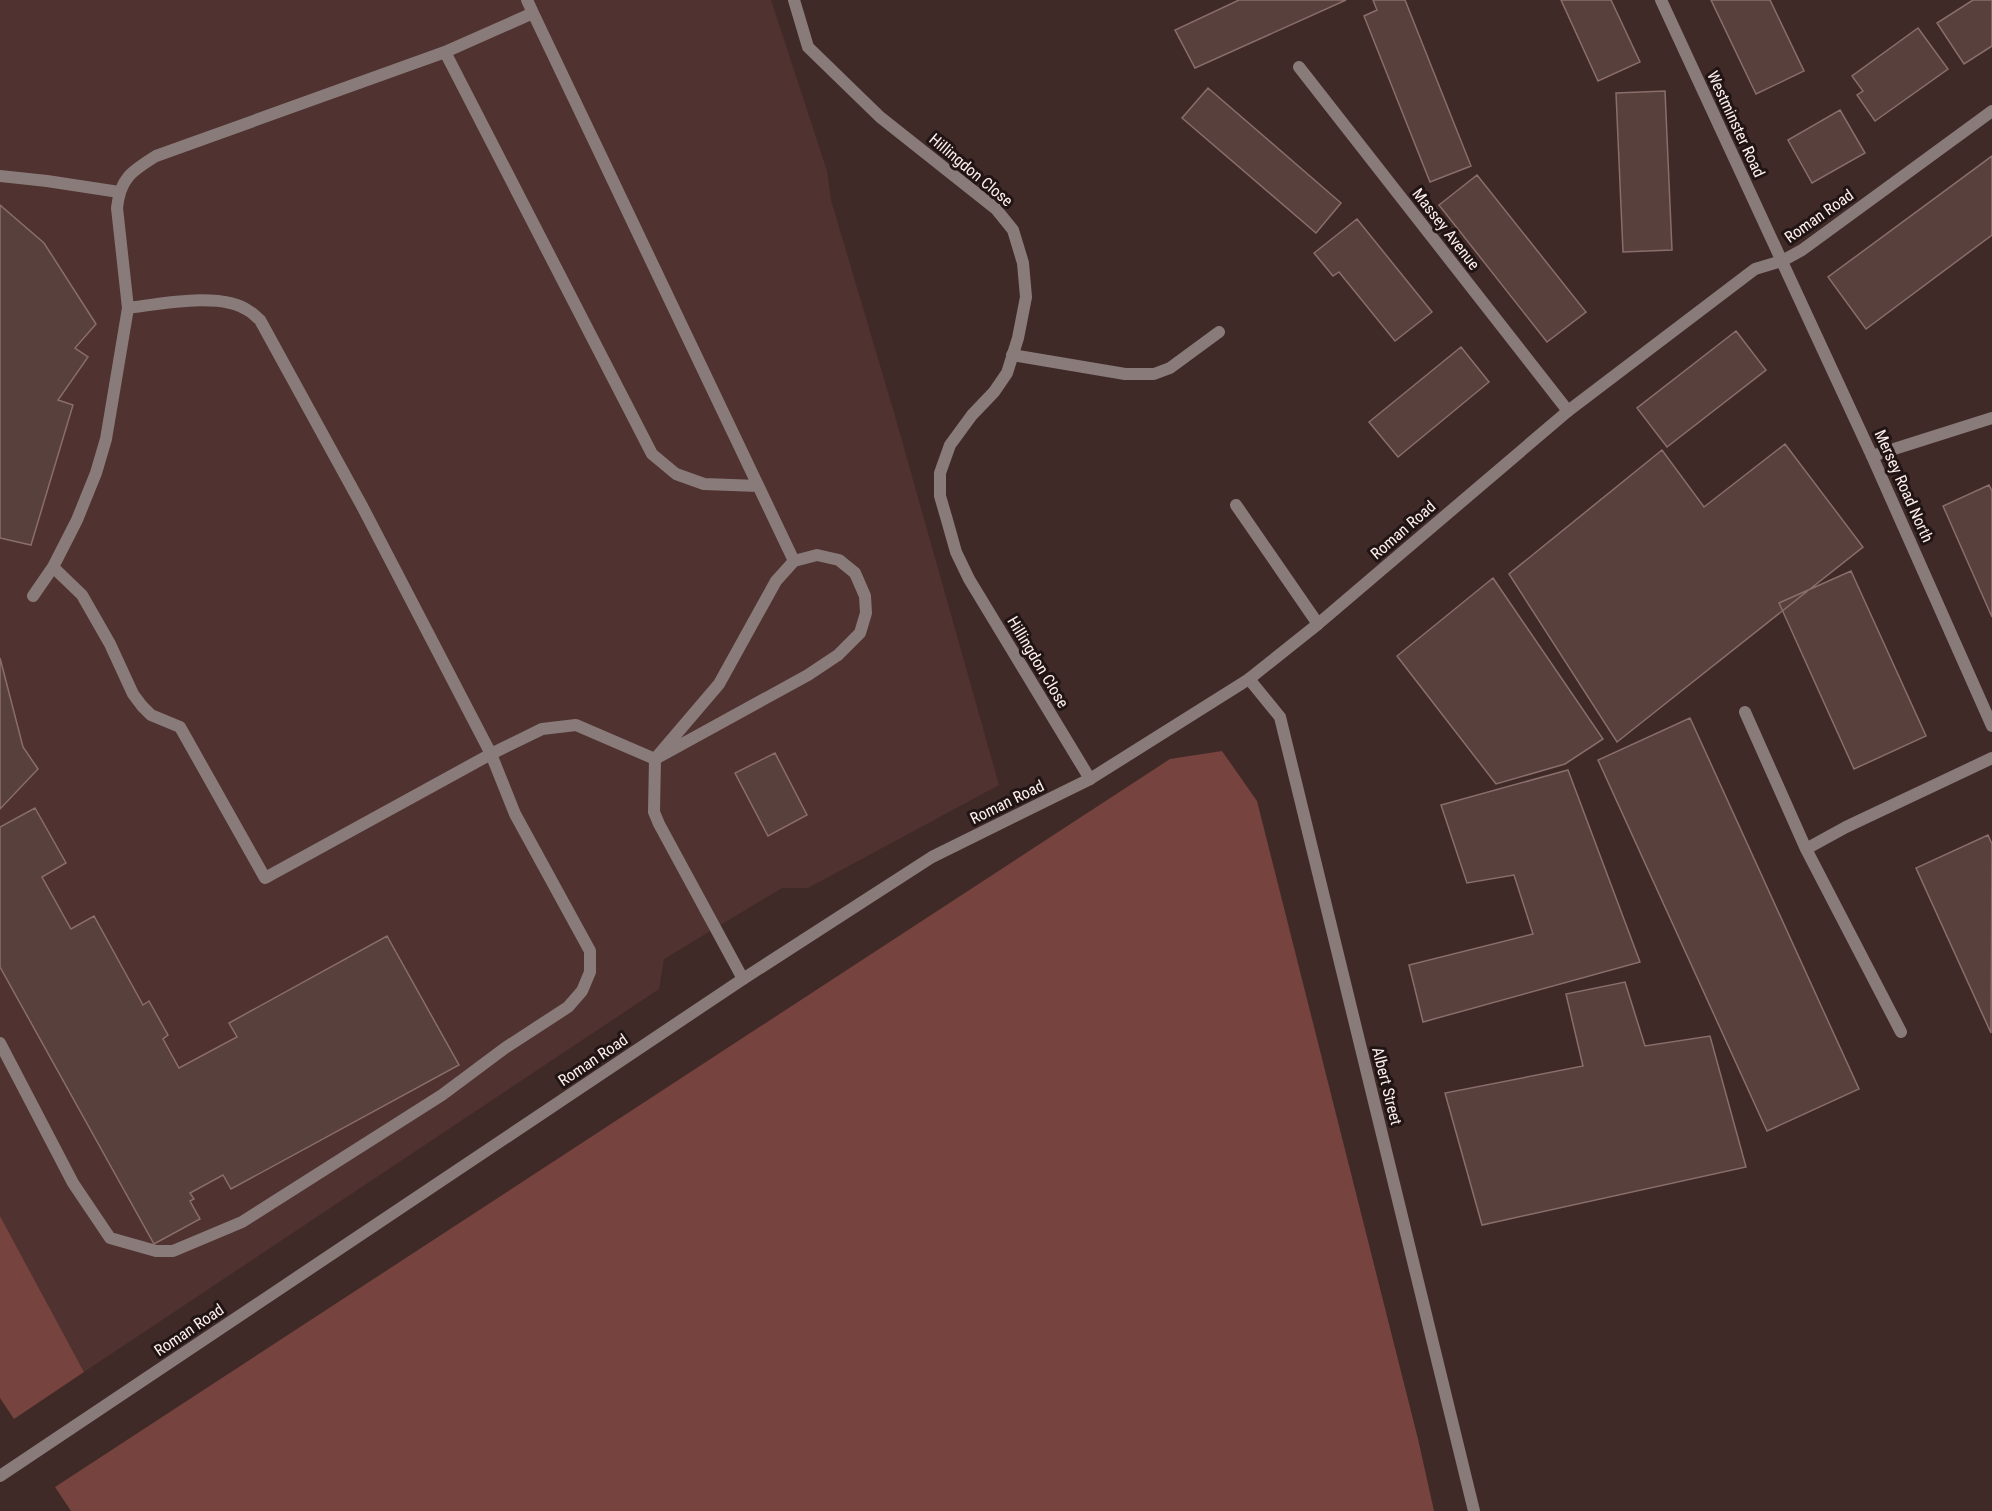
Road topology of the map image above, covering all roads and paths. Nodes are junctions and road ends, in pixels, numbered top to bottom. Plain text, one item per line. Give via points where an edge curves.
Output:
1 (527, 0) edge
2 (794, 0) edge
3 (1661, 0) edge
4 (533, 13) junction
5 (445, 52) junction
6 (1299, 67) dead end
7 (1992, 111) edge
8 (0, 176) edge
9 (118, 192) junction
10 (1782, 261) junction
11 (128, 308) junction
12 (1219, 332) dead end
13 (1012, 355) junction
14 (1568, 411) junction
15 (1992, 418) edge
16 (1872, 456) junction
17 (758, 486) junction
18 (1236, 505) dead end
19 (794, 561) junction
20 (53, 567) junction
21 (33, 596) dead end
22 (1318, 624) junction
23 (1249, 679) junction
24 (1745, 712) dead end
25 (1992, 726) edge
26 (491, 754) junction
27 (1992, 758) edge
28 (655, 759) junction
29 (1090, 779) junction
30 (1806, 849) junction
31 (743, 979) junction
32 (1901, 1032) dead end
33 (0, 1042) edge
34 (0, 1476) edge
35 (1474, 1511) edge

1 - 4 street
2 - 13 street, Hillingdon Close via 808,47 880,117 996,209 1013,230 1023,263 1026,297
3 - 10 street, Westminster Road
4 - 5 street
4 - 17 street
5 - 9 street via 156,156 125,179
5 - 17 street via 652,454 675,474 704,484
6 - 14 street, Massey Avenue
7 - 10 street, Roman Road
8 - 9 street
9 - 11 street
10 - 14 street, Roman Road via 1755,269
10 - 16 street, Mersey Road North
11 - 20 street via 113,405 96,472
11 - 26 street via 210,300 248,310 260,320
12 - 13 street via 1170,368 1154,374 1125,374
13 - 29 street, Hillingdon Close via 1007,373 994,392 950,445 940,473 940,496 956,552 969,579
14 - 22 street, Roman Road
15 - 16 street
16 - 25 street, Mersey Road North
17 - 19 street
18 - 22 street
19 - 28 street via 776,581 719,684
19 - 28 street via 817,555 839,560 855,573 865,596 866,613 860,633 838,655 808,675
20 - 21 street
20 - 26 street via 82,595 142,706 152,715 180,727 265,878
22 - 23 street, Roman Road
23 - 29 street, Roman Road
23 - 35 street, Albert Street via 1280,717
24 - 30 street
26 - 28 street via 542,729 576,724
26 - 33 street via 515,814 590,951 590,972 582,991 568,1006 442,1095 242,1222 173,1251 156,1251 110,1238 73,1183
27 - 30 street via 1846,826
28 - 31 street via 654,812
29 - 31 street, Roman Road via 932,857
30 - 32 street
31 - 34 street, Roman Road

